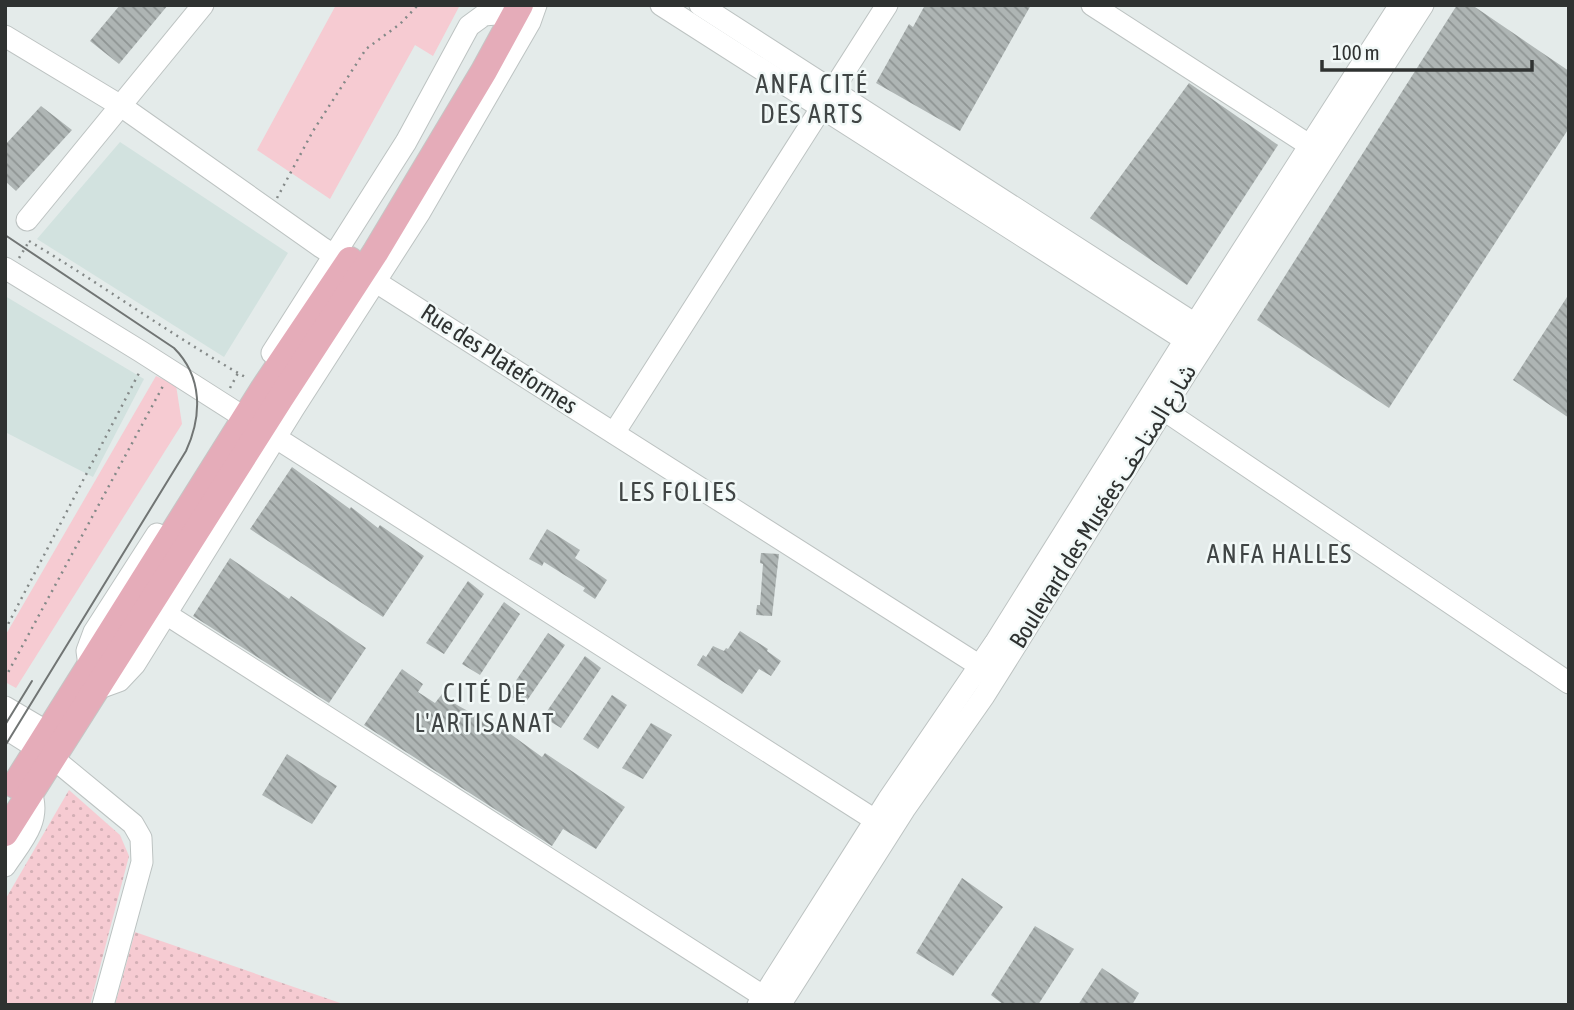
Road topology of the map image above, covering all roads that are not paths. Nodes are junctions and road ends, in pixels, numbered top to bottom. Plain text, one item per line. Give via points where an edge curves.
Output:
1 (203, 5) edge
2 (536, 5) edge
3 (661, 5) edge
4 (700, 5) edge
5 (887, 5) edge
6 (1091, 5) edge
7 (1400, 5) edge
8 (1423, 5) edge
9 (506, 8) edge
10 (5, 36) edge
11 (827, 99) junction
12 (121, 106) junction
13 (1309, 145) junction
14 (25, 228) road end
15 (355, 268) junction
16 (8, 269) edge
17 (1198, 337) junction
18 (1164, 410) junction
19 (255, 425) junction
20 (614, 433) junction
21 (166, 614) junction
22 (988, 672) junction
23 (93, 677) junction
24 (1569, 683) edge
25 (5, 707) edge
26 (5, 728) edge
27 (51, 745) junction
28 (14, 790) edge
29 (875, 820) junction
30 (5, 833) edge
31 (5, 866) edge
32 (767, 1002) edge
33 (103, 1005) edge

1 - 12 street
2 - 15 street via 494,86
3 - 11 street
4 - 11 street
5 - 11 street
6 - 13 street
7 - 13 street, Boulevard des Musées شارع المتاحف
8 - 17 street, Boulevard des Musées شارع المتاحف
9 - 15 main road via 432,126
10 - 12 street, Rue des Plateformes
11 - 17 street
11 - 20 street
12 - 14 street
12 - 15 street, Rue des Plateformes
13 - 17 street, Boulevard des Musées شارع المتاحف
15 - 19 main road
15 - 19 street
15 - 19 street via 254,382
15 - 20 street, Rue des Plateformes
16 - 19 street
17 - 18 street, Boulevard des Musées شارع المتاحف
17 - 22 street, Boulevard des Musées شارع المتاحف
18 - 22 street, Boulevard des Musées شارع المتاحف
18 - 24 street
19 - 21 street
19 - 23 main road
19 - 29 street
20 - 22 street, Rue des Plateformes
21 - 23 street via 126,676 113,685
21 - 32 street
22 - 29 street, Boulevard des Musées شارع المتاحف
22 - 32 street, Boulevard des Musées شارع المتاحف via 904,810
23 - 27 main road
25 - 27 street
26 - 27 street
27 - 28 main road
27 - 33 street via 133,824 142,846 140,870
28 - 30 main road
28 - 31 street via 35,807 33,821
29 - 32 street, Boulevard des Musées شارع المتاحف

